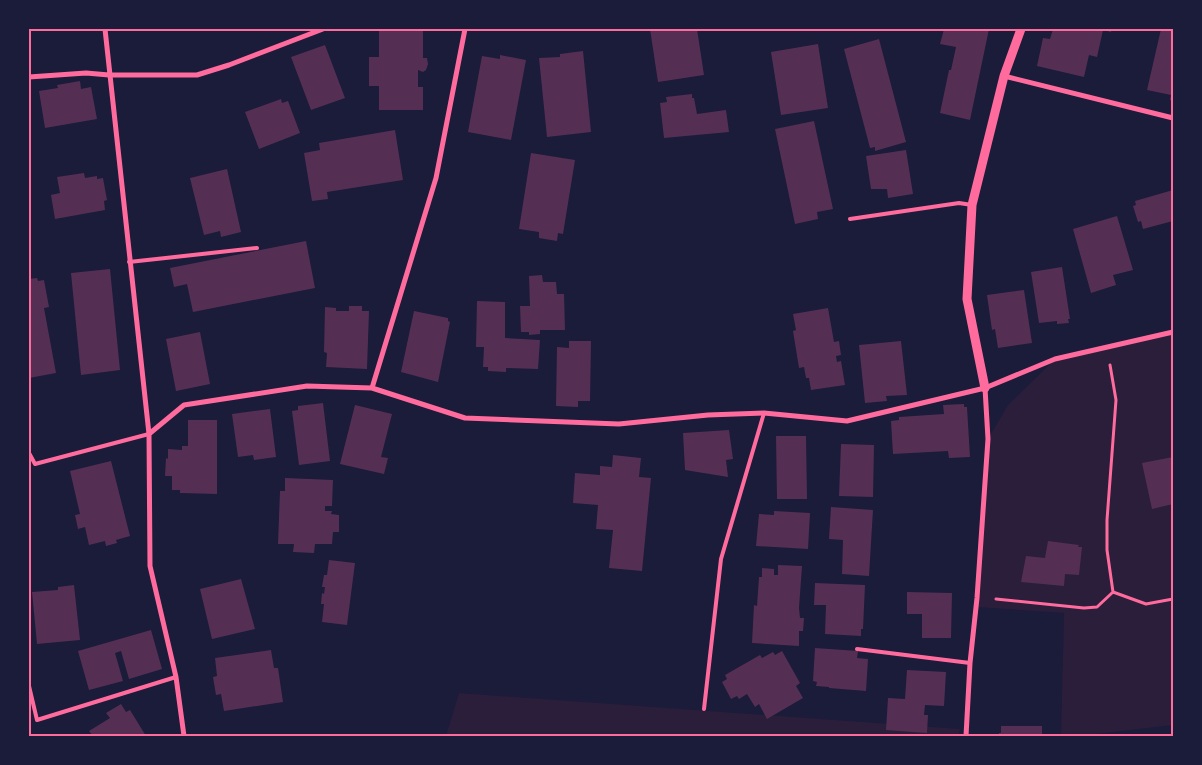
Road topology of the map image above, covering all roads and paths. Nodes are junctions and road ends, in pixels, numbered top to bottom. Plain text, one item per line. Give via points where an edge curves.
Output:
1 (105, 29) edge
2 (322, 29) edge
3 (465, 29) edge
4 (1021, 29) edge
5 (109, 76) junction
6 (1004, 76) junction
7 (29, 77) edge
8 (1173, 118) edge
9 (972, 204) junction
10 (850, 219) dead end
11 (256, 248) dead end
12 (129, 262) junction
13 (1173, 332) edge
14 (1107, 347) junction
15 (372, 388) junction
16 (985, 388) junction
17 (764, 413) junction
18 (149, 434) junction
19 (29, 453) edge
20 (35, 464) junction
21 (29, 467) edge
22 (1113, 592) junction
23 (978, 598) junction
24 (1173, 599) edge
25 (857, 650) dead end
26 (970, 663) junction
27 (176, 677) junction
28 (29, 686) edge
29 (704, 709) dead end
30 (184, 736) edge
31 (966, 736) edge

1 - 5 street
2 - 5 street via 197,76
3 - 15 street via 436,178
4 - 6 street
5 - 7 street via 86,73
5 - 12 street
6 - 8 street
6 - 9 street
9 - 10 lane via 959,203
9 - 16 street via 967,299
11 - 12 lane
12 - 18 street
13 - 14 street
14 - 16 street via 1055,359
14 - 22 path via 1116,400 1107,520
15 - 17 street via 465,418 618,424
15 - 18 street via 307,386 184,404
16 - 17 street via 848,421
16 - 23 street via 988,439
17 - 29 lane via 721,559
18 - 20 lane
18 - 27 street via 150,566
19 - 20 lane
20 - 21 lane
22 - 23 path via 1097,607 1084,608
22 - 24 path via 1146,604
23 - 26 street
25 - 26 lane
26 - 31 street
27 - 28 lane via 37,720
27 - 30 street

